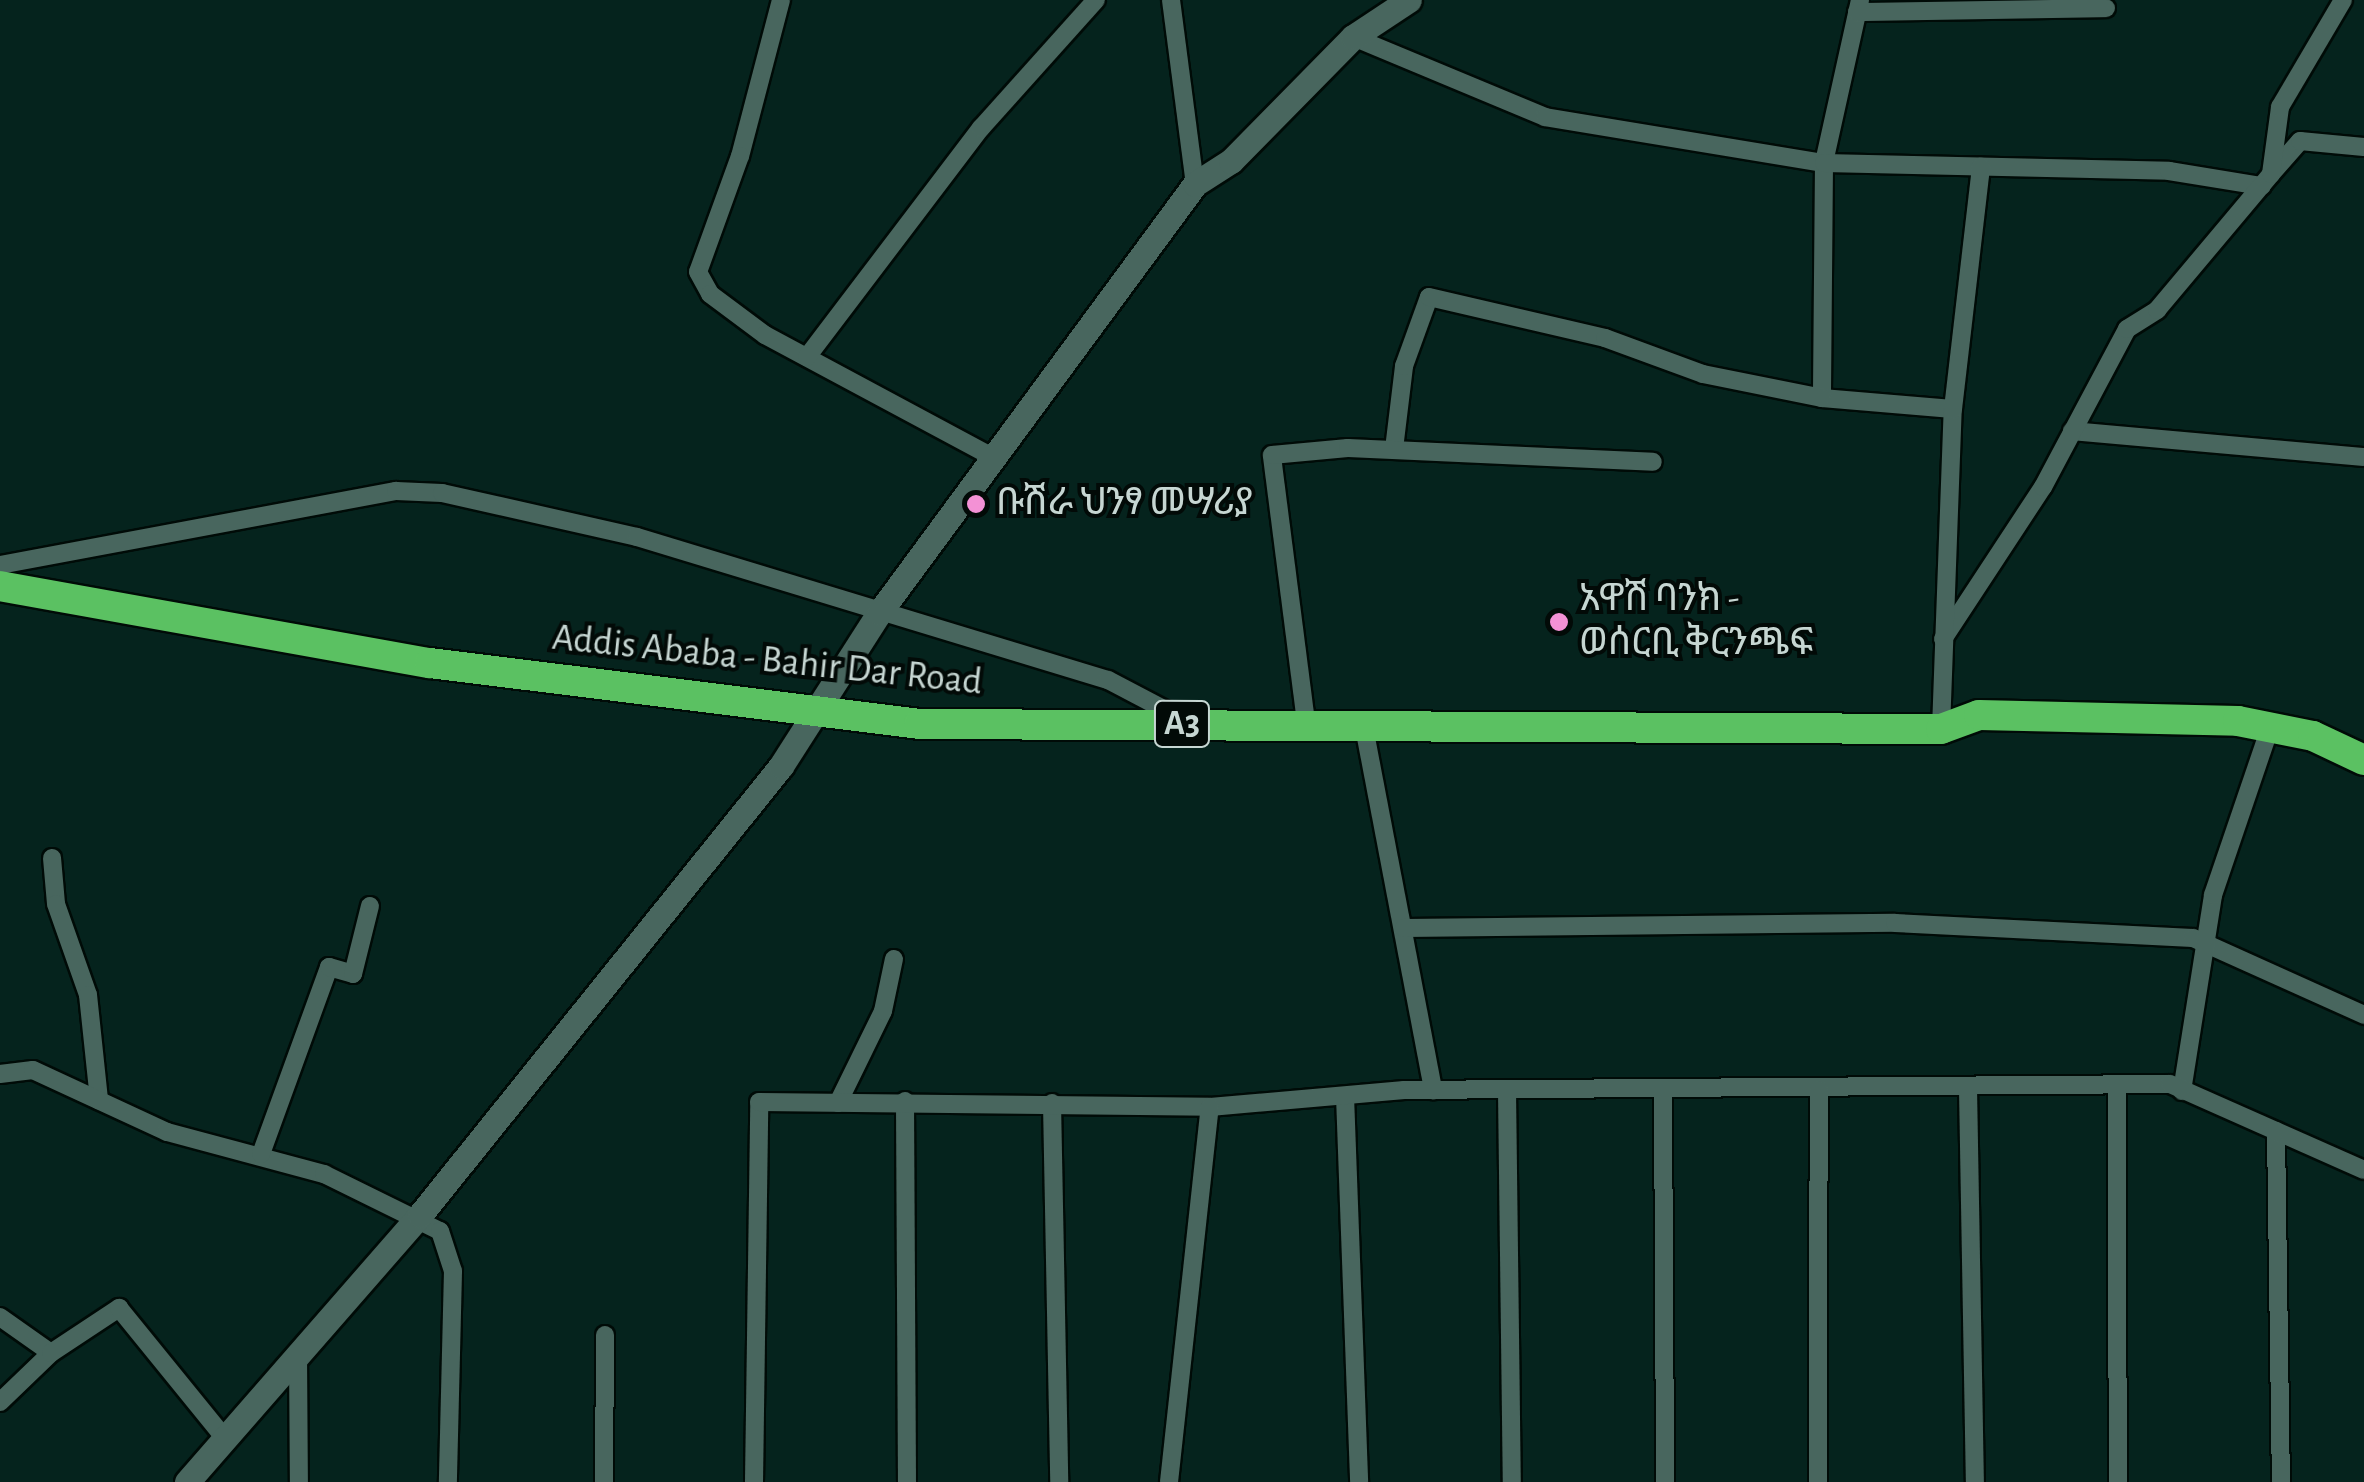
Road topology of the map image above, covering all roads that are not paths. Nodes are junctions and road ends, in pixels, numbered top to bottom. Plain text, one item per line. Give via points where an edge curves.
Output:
1 (781, 0) edge
2 (1096, 0) edge
3 (1172, 0) edge
4 (1409, 0) edge
5 (2343, 0) edge
6 (1858, 6) edge
7 (2106, 8) dead end
8 (1353, 37) junction
9 (2364, 146) edge
10 (1824, 163) junction
11 (1981, 167) junction
12 (2267, 180) junction
13 (1195, 184) junction
14 (806, 356) junction
15 (1822, 398) junction
16 (1952, 409) junction
17 (2072, 431) junction
18 (1394, 449) junction
19 (2364, 457) edge
20 (994, 458) junction
21 (1653, 462) dead end
22 (0, 565) edge
23 (0, 586) edge
24 (879, 613) junction
25 (1942, 639) junction
26 (821, 715) junction
27 (1306, 722) junction
28 (1362, 722) junction
29 (1190, 724) junction
30 (2272, 725) junction
31 (1940, 730) junction
32 (2364, 760) edge
33 (52, 858) dead end
34 (370, 906) dead end
35 (1404, 928) junction
36 (2204, 944) junction
37 (894, 959) dead end
38 (2364, 1015) edge
39 (0, 1074) edge
40 (2118, 1085) junction
41 (1968, 1088) junction
42 (1433, 1090) junction
43 (1507, 1090) junction
44 (1664, 1090) junction
45 (1819, 1090) junction
46 (2182, 1091) junction
47 (1346, 1096) junction
48 (98, 1100) junction
49 (905, 1101) junction
50 (838, 1102) junction
51 (1052, 1102) junction
52 (1210, 1107) junction
53 (2276, 1131) junction
54 (262, 1154) junction
55 (2364, 1170) edge
56 (420, 1215) junction
57 (0, 1317) edge
58 (605, 1335) dead end
59 (298, 1353) junction
60 (51, 1354) junction
61 (0, 1402) edge
62 (227, 1441) junction
63 (187, 1482) edge
64 (299, 1482) edge
65 (448, 1482) edge
66 (604, 1482) edge
67 (754, 1482) edge
68 (907, 1482) edge
69 (1059, 1482) edge
70 (1169, 1482) edge
71 (1359, 1482) edge
72 (1512, 1482) edge
73 (1664, 1482) edge
74 (1818, 1482) edge
75 (1976, 1482) edge
76 (2118, 1482) edge
77 (2281, 1482) edge

1 - 14 street via 740,156 698,272 733,314
2 - 14 street via 982,128
3 - 13 street
4 - 8 street
5 - 12 street via 2280,107
6 - 7 street
6 - 10 street
8 - 10 street via 1545,117
8 - 13 street via 1231,161
9 - 12 street via 2300,140
10 - 11 street
10 - 15 street
11 - 12 street
11 - 16 street
12 - 17 street via 2157,310 2128,328
13 - 20 street
14 - 20 street
15 - 16 street
15 - 18 street via 1703,374 1605,338 1428,297 1404,366
16 - 25 street
17 - 19 street
17 - 25 street
18 - 21 street
18 - 27 street via 1272,455
20 - 24 street
22 - 24 street via 396,491 442,493 637,537
23 - 26 highway, Addis Ababa - Bahir Dar Road / A3 via 430,662
24 - 26 street
24 - 29 street via 1108,680
25 - 31 street
26 - 29 highway, Addis Ababa - Bahir Dar Road / A3 via 919,724
26 - 56 street
27 - 28 highway, Addis Ababa - Bahir Dar Road / A3
27 - 29 highway, Addis Ababa - Bahir Dar Road / A3
28 - 31 highway, Addis Ababa - Bahir Dar Road / A3
28 - 35 street
30 - 31 highway, Addis Ababa - Bahir Dar Road / A3 via 1979,715
30 - 32 highway, Addis Ababa - Bahir Dar Road / A3
30 - 36 street
33 - 48 street via 56,904 88,995
34 - 54 street via 353,974 329,968
35 - 36 street via 1895,922
35 - 42 street
36 - 38 street
36 - 46 street
37 - 50 street via 883,1011
39 - 48 street via 33,1070
40 - 41 street
40 - 46 street
40 - 76 street
41 - 45 street
41 - 75 street
42 - 43 street
42 - 47 street
43 - 44 street
43 - 72 street
44 - 45 street
44 - 73 street
45 - 74 street
46 - 53 street
47 - 52 street
47 - 71 street
48 - 54 street via 167,1132
49 - 50 street
49 - 51 street
49 - 68 street
50 - 67 street via 759,1102
51 - 52 street
51 - 69 street
52 - 70 street
53 - 55 street
53 - 77 street
54 - 56 street
56 - 59 street
56 - 65 street via 440,1231 453,1271
57 - 60 street
58 - 66 street
59 - 62 street
59 - 64 street
60 - 61 street
60 - 62 street via 119,1308
62 - 63 street

